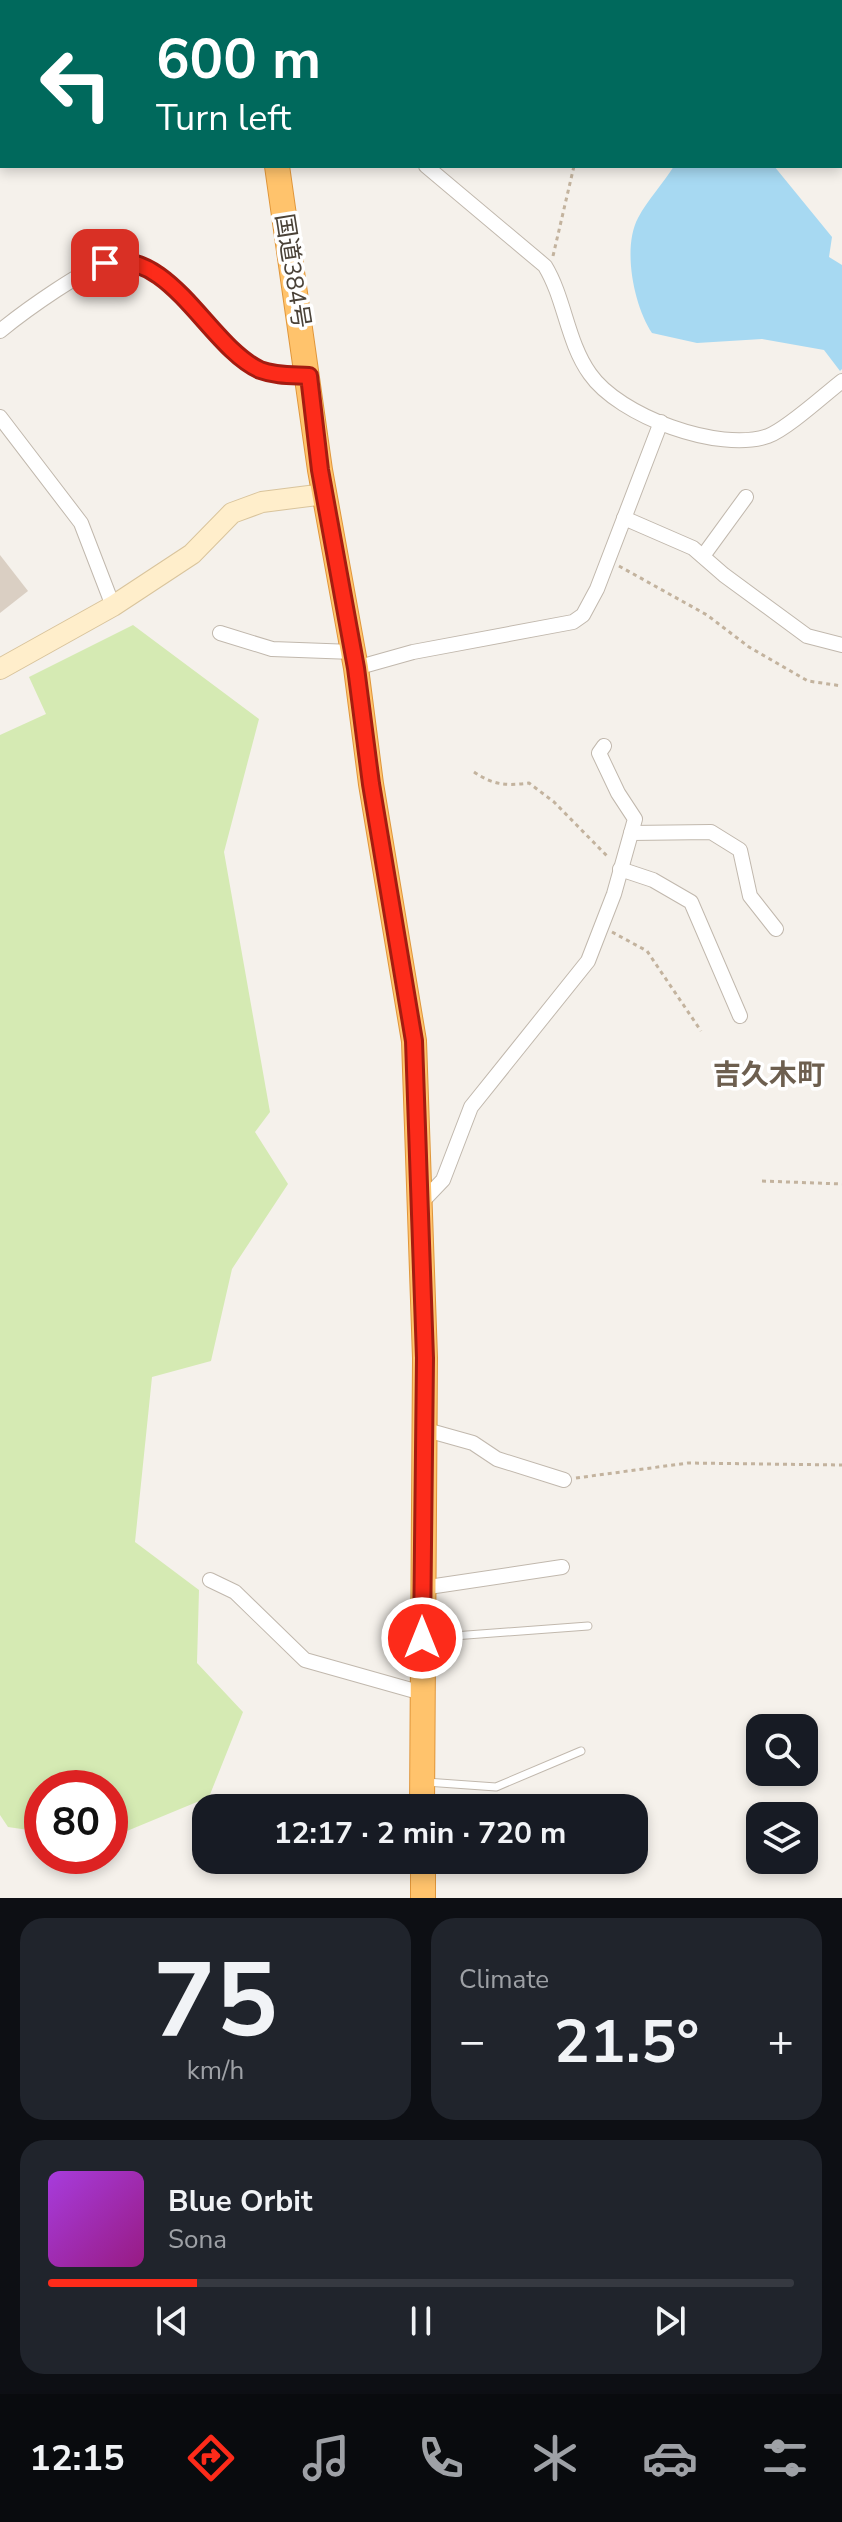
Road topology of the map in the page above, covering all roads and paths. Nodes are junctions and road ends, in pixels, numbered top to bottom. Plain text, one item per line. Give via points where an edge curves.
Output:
1 (277, 168) edge
2 (428, 168) edge
3 (574, 168) edge
4 (549, 273) junction
5 (0, 331) edge
6 (309, 376) junction
7 (842, 381) edge
8 (0, 417) edge
9 (661, 422) junction
10 (325, 494) junction
11 (746, 497) dead end
12 (624, 518) junction
13 (703, 556) junction
14 (608, 559) junction
15 (113, 606) junction
16 (220, 633) dead end
17 (842, 645) edge
18 (354, 660) junction
19 (0, 669) edge
20 (842, 686) edge
21 (604, 746) dead end
22 (474, 772) dead end
23 (631, 833) junction
24 (620, 869) junction
25 (601, 927) junction
26 (776, 929) dead end
27 (740, 1016) dead end
28 (701, 1031) dead end
29 (762, 1181) dead end
30 (842, 1184) edge
31 (421, 1203) junction
32 (423, 1429) junction
33 (842, 1465) edge
34 (564, 1480) joint
35 (562, 1567) dead end
36 (210, 1580) dead end
37 (422, 1588) junction
38 (588, 1626) dead end
39 (422, 1638) junction
40 (422, 1693) junction
41 (581, 1751) dead end
42 (422, 1782) junction
43 (422, 1794) edge
44 (423, 1874) edge
45 (423, 1898) edge

1 - 6 highway, 国道384号
2 - 4 street
3 - 4 path
4 - 9 street via 590,375 610,395
5 - 6 street via 90,270 119,259 164,280 258,369
6 - 10 highway, 国道384号
7 - 9 street via 770,435 743,441
8 - 15 street via 81,523
9 - 12 street
10 - 15 street via 262,502 232,513 192,554
10 - 18 highway, 国道384号
11 - 13 street
12 - 13 street
12 - 14 street
13 - 17 street via 807,636
14 - 18 street via 583,615 573,622
14 - 20 path via 808,681
15 - 19 street
16 - 18 street via 272,649
18 - 31 highway, 国道384号 via 414,1041
21 - 23 street via 599,753 635,819
22 - 24 path via 504,786 529,783
23 - 24 street
23 - 26 street via 711,832 740,850 750,896
24 - 25 street
24 - 27 street via 691,902
25 - 28 path via 647,951
25 - 31 street via 588,961 471,1107 443,1180
29 - 30 path
31 - 32 highway, 国道384号
32 - 34 street
32 - 37 highway, 国道384号
33 - 34 path via 688,1463
35 - 37 street
36 - 40 street via 235,1592 305,1660
37 - 39 highway, 国道384号
38 - 39 lane
39 - 40 highway, 国道384号
40 - 42 highway, 国道384号
41 - 42 lane via 496,1787
42 - 43 highway, 国道384号
44 - 45 highway

